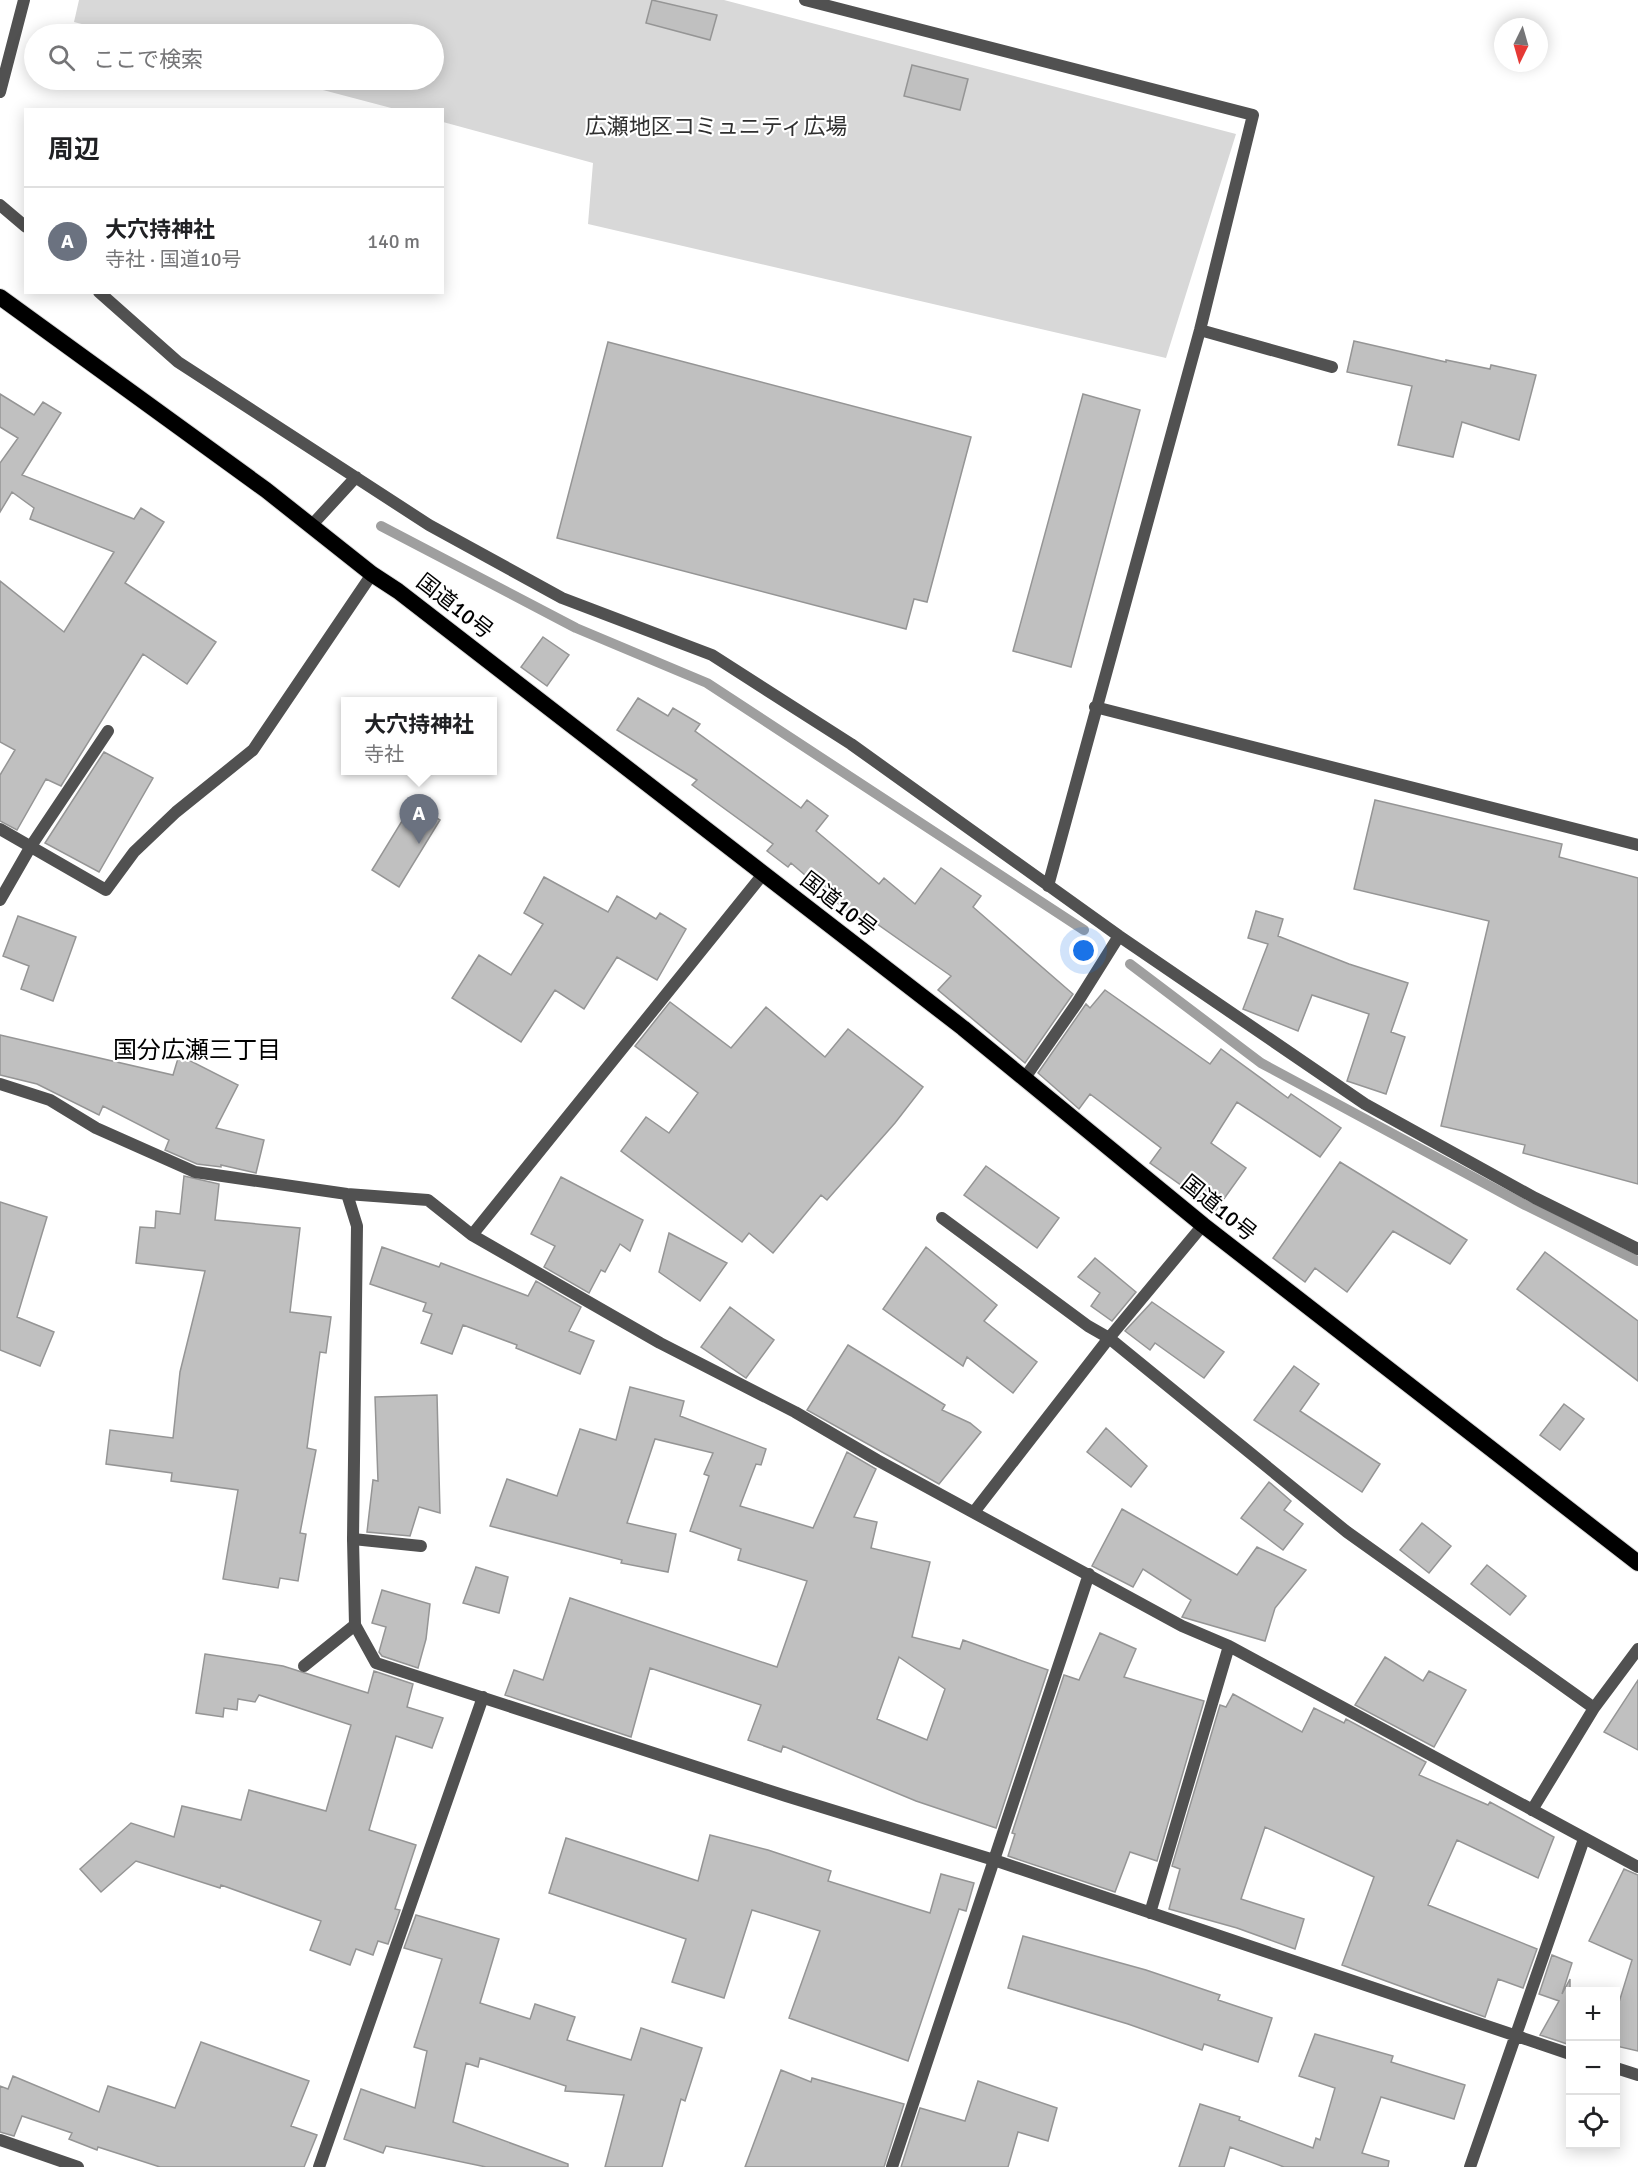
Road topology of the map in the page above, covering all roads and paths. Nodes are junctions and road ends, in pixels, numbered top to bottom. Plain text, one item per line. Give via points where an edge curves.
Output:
1 (24, 0) edge
2 (805, 0) edge
3 (0, 92) edge
4 (0, 205) edge
5 (24, 225) edge
6 (101, 294) edge
7 (0, 297) edge
8 (1200, 330) junction
9 (1332, 367) dead end
10 (356, 477) junction
11 (311, 526) junction
12 (372, 574) junction
13 (1095, 707) junction
14 (108, 731) dead end
15 (0, 829) edge
16 (1638, 845) edge
17 (30, 846) junction
18 (764, 873) junction
19 (1048, 886) junction
20 (0, 900) edge
21 (1119, 936) junction
22 (1024, 1079) junction
23 (0, 1084) edge
24 (347, 1194) junction
25 (942, 1218) dead end
26 (1203, 1225) junction
27 (472, 1235) junction
28 (1638, 1249) edge
29 (1109, 1338) junction
30 (974, 1512) junction
31 (353, 1539) junction
32 (421, 1546) dead end
33 (1638, 1563) edge
34 (1089, 1574) junction
35 (355, 1625) junction
36 (1229, 1646) junction
37 (1638, 1648) edge
38 (304, 1666) dead end
39 (483, 1697) junction
40 (1594, 1708) junction
41 (1532, 1810) junction
42 (1584, 1839) junction
43 (994, 1860) junction
44 (1638, 1867) edge
45 (1150, 1913) junction
46 (1516, 2038) junction
47 (1566, 2053) edge
48 (1620, 2069) edge
49 (1638, 2075) edge
50 (0, 2139) edge
51 (78, 2167) edge
52 (319, 2167) edge
53 (892, 2167) edge
54 (1470, 2167) edge

1 - 3 street
2 - 8 street via 1253,115
4 - 5 street
6 - 10 street via 178,362
7 - 11 highway, 国道10号
8 - 9 street
8 - 13 street
10 - 11 street
10 - 19 street via 429,525 562,598 712,655 851,744
11 - 12 highway, 国道10号
12 - 17 street via 253,750 176,812 134,852 106,890
12 - 18 highway, 国道10号
13 - 16 street
13 - 19 street
14 - 17 street
15 - 17 street
17 - 20 street
18 - 22 highway, 国道10号
18 - 27 street
19 - 21 street
21 - 22 street
21 - 28 street via 1365,1104
22 - 26 highway, 国道10号
23 - 24 street via 50,1100 96,1128 195,1172
24 - 27 street via 428,1200
24 - 31 street via 357,1226
25 - 29 street
26 - 29 street
26 - 33 highway, 国道10号
27 - 30 street via 660,1344 795,1412
29 - 30 street
29 - 40 street via 1347,1532
30 - 34 street
31 - 32 street
31 - 35 street
34 - 36 street via 1182,1626
34 - 43 street
35 - 38 street
35 - 39 street via 376,1663
36 - 41 street
36 - 45 street
37 - 40 street
39 - 43 street
39 - 52 street
40 - 41 street
41 - 42 street
42 - 44 street
42 - 46 street
43 - 45 street
43 - 53 street
45 - 46 street
46 - 47 street
46 - 54 street
48 - 49 street
50 - 51 street

